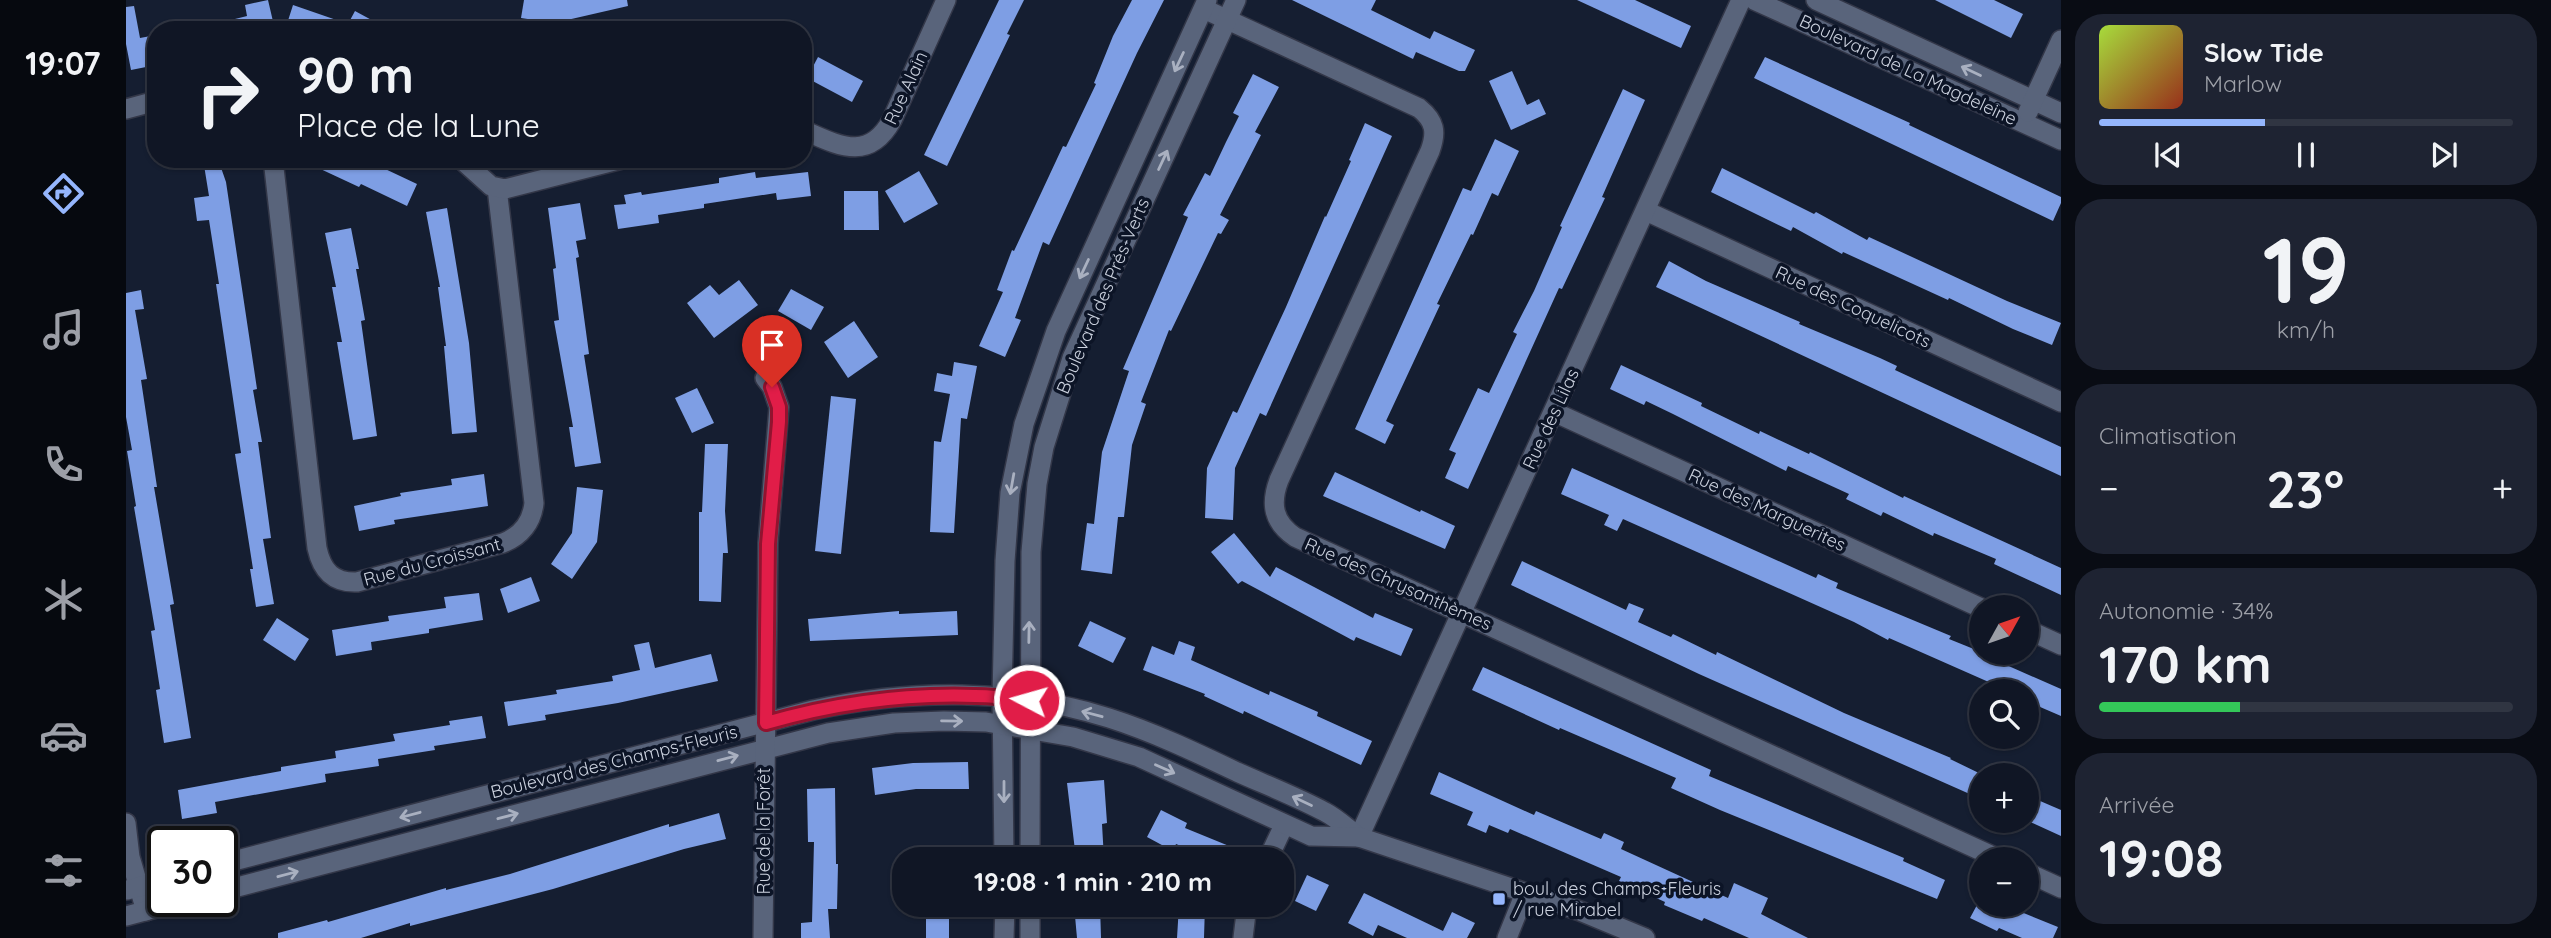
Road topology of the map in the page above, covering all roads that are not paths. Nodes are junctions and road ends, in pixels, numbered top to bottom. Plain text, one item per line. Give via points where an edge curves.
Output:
1 (946, 0) edge
2 (1236, 0) edge
3 (1741, 0) edge
4 (1754, 0) edge
5 (1816, 0) edge
6 (1205, 4) edge
7 (1227, 20) junction
8 (2061, 40) edge
9 (2033, 100) junction
10 (147, 103) edge
11 (126, 109) edge
12 (2061, 113) edge
13 (2024, 123) junction
14 (812, 133) edge
15 (2061, 140) edge
16 (274, 168) edge
17 (470, 168) edge
18 (588, 168) edge
19 (497, 188) junction
20 (1646, 211) junction
21 (765, 378) dead end
22 (2061, 402) edge
23 (1554, 412) junction
24 (1969, 602) edge
25 (1462, 613) junction
26 (2039, 635) edge
27 (2061, 645) edge
28 (1002, 697) junction
29 (1029, 700) junction
30 (766, 723) junction
31 (1003, 725) junction
32 (1029, 728) junction
33 (764, 749) junction
34 (126, 823) edge
35 (1284, 825) junction
36 (1359, 837) junction
37 (1004, 847) edge
38 (1030, 847) edge
39 (1274, 847) edge
40 (1973, 847) edge
41 (238, 860) edge
42 (2039, 878) edge
43 (238, 887) edge
44 (132, 888) edge
45 (2061, 888) edge
46 (1525, 893) junction
47 (146, 911) joint
48 (126, 916) edge
49 (1005, 917) edge
50 (1030, 917) edge
51 (1246, 917) edge
52 (763, 938) edge
53 (1004, 938) edge
54 (1030, 938) edge
55 (1243, 938) edge
56 (1507, 938) edge
57 (1645, 938) edge

1 - 14 street, Rue Alain via 880,137 850,148
2 - 7 street, Boulevard des Prés-Verts
3 - 20 street, Rue des Lilas
4 - 13 street, Boulevard de La Magdeleine
9 -> 5 street, Boulevard de La Magdeleine
6 - 7 street, Rue des Chrysanthèmes
6 -> 28 street, Boulevard des Prés-Verts via 1056,331 1030,404 1008,513
7 - 25 street, Rue des Chrysanthèmes via 1419,108 1435,128 1430,152 1279,480 1273,505 1280,525 1295,537
29 -> 7 street, Boulevard des Prés-Verts via 1032,530 1048,431 1078,346
8 - 9 street
9 - 12 street, Boulevard de La Magdeleine
9 - 13 street
10 - 11 street
13 - 15 street, Boulevard de La Magdeleine
16 - 19 street, Rue du Croissant via 317,548 325,570 348,583 503,543 530,521 534,503
17 - 19 street
18 - 19 street
20 - 22 street, Rue des Coquelicots
20 - 23 street, Rue des Lilas
21 - 30 street, Rue de la Forêt via 779,407 768,544
23 - 24 street, Rue des Marguerites
23 - 25 street, Rue des Lilas
25 - 36 street, Rue des Lilas
25 - 40 street, Rue des Chrysanthèmes
26 - 27 street
28 - 29 street, Boulevard des Champs-Fleuris
28 - 30 street, Boulevard des Champs-Fleuris via 886,698 838,704
28 - 31 street, Boulevard des Prés-Verts
29 - 32 street, Boulevard des Prés-Verts
36 -> 29 street, Boulevard des Champs-Fleuris via 1327,813 1177,744 1108,718
30 - 33 street, Rue de la Forêt
30 -> 41 street, Boulevard des Champs-Fleuris
31 - 32 street, Boulevard des Champs-Fleuris
33 -> 31 street, Boulevard des Champs-Fleuris via 894,723
31 -> 37 street, Boulevard des Prés-Verts
32 -> 35 street, Boulevard des Champs-Fleuris via 1139,757
32 - 38 street, Boulevard des Prés-Verts
43 -> 33 street, Boulevard des Champs-Fleuris
33 - 52 street, Rue de la Forêt
34 - 44 street
35 - 36 street, Boulevard des Champs-Fleuris via 1311,836
35 - 39 street
36 - 46 street, Boulevard des Champs-Fleuris
42 - 45 street
44 - 47 street
46 - 56 street
46 - 57 street, Boulevard des Champs-Fleuris
47 - 48 street
49 - 53 street
50 - 54 street
51 - 55 street

